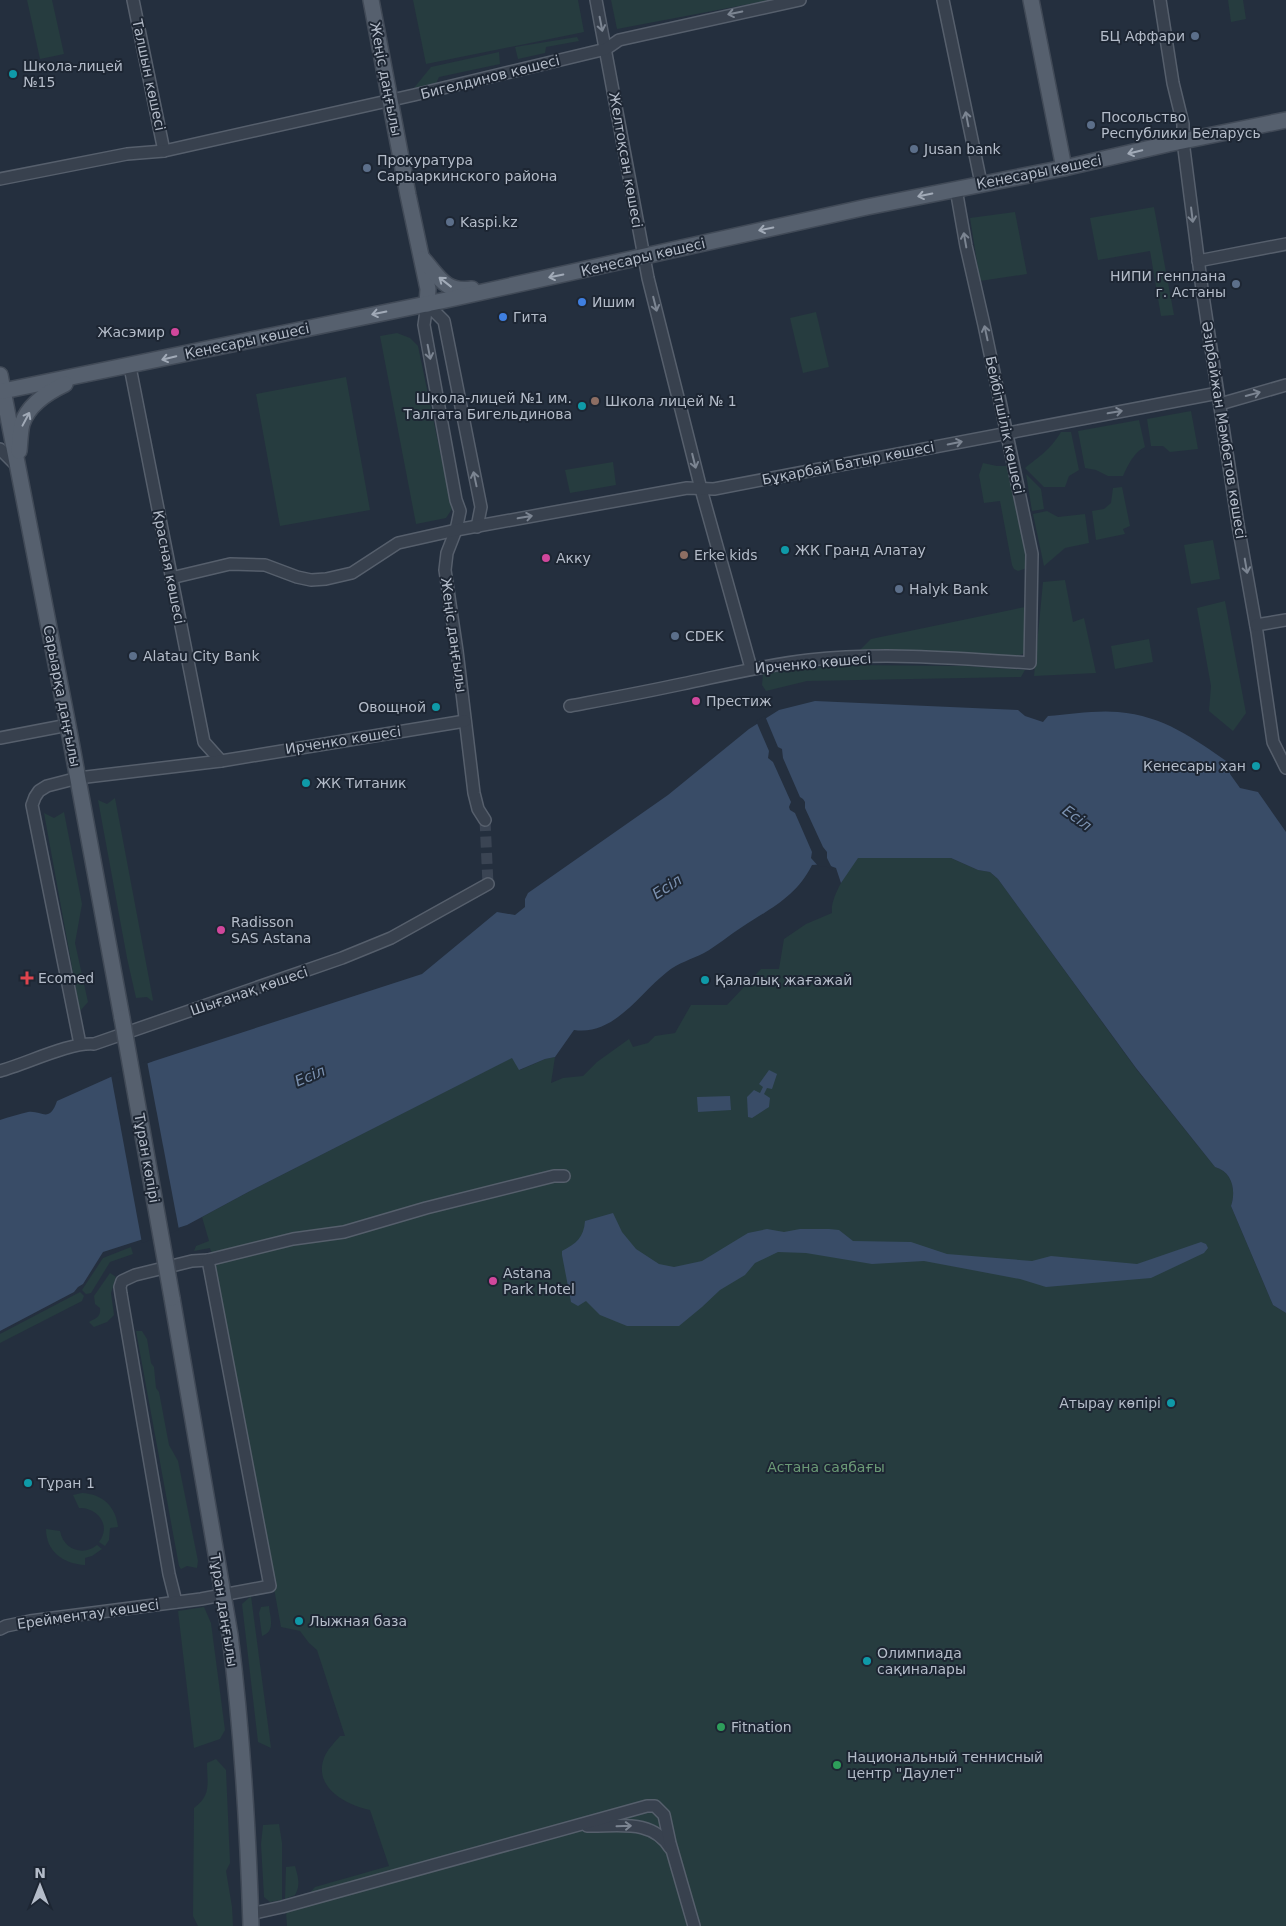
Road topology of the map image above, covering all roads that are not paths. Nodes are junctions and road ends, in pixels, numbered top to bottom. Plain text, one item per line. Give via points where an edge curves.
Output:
1 (133, 0) edge
2 (371, 0) edge
3 (596, 0) edge
4 (800, 0) edge
5 (943, 0) edge
6 (1031, 0) edge
7 (1160, 0) edge
8 (606, 49) junction
9 (391, 100) junction
10 (1286, 120) edge
11 (1183, 141) junction
12 (164, 151) junction
13 (1064, 168) junction
14 (0, 179) edge
15 (981, 183) junction
16 (956, 189) junction
17 (1286, 244) edge
18 (421, 256) junction
19 (643, 256) junction
20 (1198, 261) junction
21 (508, 287) junction
22 (427, 304) junction
23 (130, 366) junction
24 (0, 375) edge
25 (82, 376) junction
26 (1286, 385) edge
27 (2, 392) edge
28 (1219, 398) junction
29 (1007, 432) junction
30 (0, 449) edge
31 (17, 466) junction
32 (701, 489) junction
33 (477, 526) junction
34 (456, 530) junction
35 (171, 578) junction
36 (1286, 620) edge
37 (1256, 625) junction
38 (1030, 663) joint
39 (751, 668) junction
40 (570, 706) dead end
41 (465, 721) junction
42 (68, 725) junction
43 (0, 738) edge
44 (221, 761) junction
45 (1286, 768) edge
46 (78, 778) junction
47 (485, 820) tunnel mouth
48 (488, 884) dead end
49 (122, 1018) joint
50 (80, 1044) junction
51 (0, 1072) edge
52 (564, 1176) dead end
53 (208, 1260) junction
54 (172, 1298) joint
55 (222, 1595) junction
56 (176, 1602) junction
57 (0, 1629) edge
58 (576, 1826) junction
59 (673, 1853) junction
60 (251, 1920) edge
61 (694, 1926) edge

1 - 12 street, Талшын көшесі
2 - 9 main road, Жеңіс даңғылы
3 -> 8 street, Желтоқсан көшесі
4 -> 8 street, Бигелдинов көшесі via 619,40
15 -> 5 street
6 - 13 main road
7 - 11 street, Әзірбайжан Мәмбетов көшесі via 1183,124
8 - 9 street, Бигелдинов көшесі
8 - 19 street, Желтоқсан көшесі
9 - 12 street, Бигелдинов көшесі
9 - 18 main road, Жеңіс даңғылы
10 - 11 main road, Кенесары көшесі
11 -> 13 main road, Кенесары көшесі
11 -> 20 street, Әзірбайжан Мәмбетов көшесі
12 - 14 street, Бигелдинов көшесі via 127,154
13 - 15 main road, Кенесары көшесі
15 - 16 main road, Кенесары көшесі
16 -> 19 main road, Кенесары көшесі
29 -> 16 street, Бейбітшілік көшесі
17 - 20 street
21 -> 18 main road via 460,291 444,284
18 - 22 main road, Жеңіс даңғылы via 428,289
19 -> 21 main road, Кенесары көшесі
19 -> 32 street, Желтоқсан көшесі
20 - 28 street, Әзірбайжан Мәмбетов көшесі
21 - 22 main road, Кенесары көшесі
22 -> 23 main road, Кенесары көшесі
33 -> 22 street via 481,507 444,321
22 -> 34 street, Жеңіс даңғылы via 424,325 460,511
23 - 25 main road, Кенесары көшесі
23 - 35 street, Красная көшесі
24 - 27 main road, Сарыарқа даңғылы
25 - 27 main road, Кенесары көшесі
31 -> 25 main road via 22,423 32,409 46,394
28 -> 26 street, Бұқарбай Батыр көшесі
27 - 31 main road, Сарыарқа даңғылы
29 -> 28 street, Бұқарбай Батыр көшесі
28 -> 37 street, Әзірбайжан Мәмбетов көшесі
32 -> 29 street, Бұқарбай Батыр көшесі
29 - 38 street, Бейбітшілік көшесі via 1032,554
30 - 31 street
31 - 42 main road, Сарыарқа даңғылы
33 -> 32 street, Бұқарбай Батыр көшесі via 687,488
32 - 39 street, Желтоқсан көшесі
33 - 34 street, Бұқарбай Батыр көшесі
34 - 35 street, Бұқарбай Батыр көшесі via 398,543 352,573 326,580 297,577 265,565 230,564
34 - 41 street, Жеңіс даңғылы via 447,553 445,570
35 - 44 street, Красная көшесі via 204,742
36 - 37 street
37 - 45 street, Әзірбайжан Мәмбетов көшесі via 1273,742
38 - 39 street, Ирченко көшесі via 867,656
39 - 40 street, Ирченко көшесі
41 - 44 street, Ирченко көшесі
41 - 47 street, Жеңіс даңғылы via 474,793
42 - 43 street
42 - 46 main road, Сарыарқа даңғылы
44 - 46 street, Ирченко көшесі
46 - 49 main road, Сарыарқа даңғылы
46 - 50 street, Ирченко көшесі via 47,786 39,791 32,805
48 - 50 street, Шығанақ көшесі via 390,938 342,958 94,1044
49 - 54 main road, Тұран көпірі, bridge
50 - 51 street, Шығанақ көшесі
52 - 53 street via 426,1208 344,1232 293,1239
53 - 55 street, Ерейментау көшесі via 270,1586
53 - 56 street via 135,1274 122,1280 120,1287
54 - 55 main road, Тұран даңғылы
55 - 56 street, Ерейментау көшесі
55 - 60 main road, Тұран даңғылы via 237,1697
56 - 57 street, Ерейментау көшесі via 30,1621
58 -> 59 street via 650,1829 667,1842
58 - 59 street via 655,1806 664,1815
58 - 60 street via 290,1905
59 - 61 street

